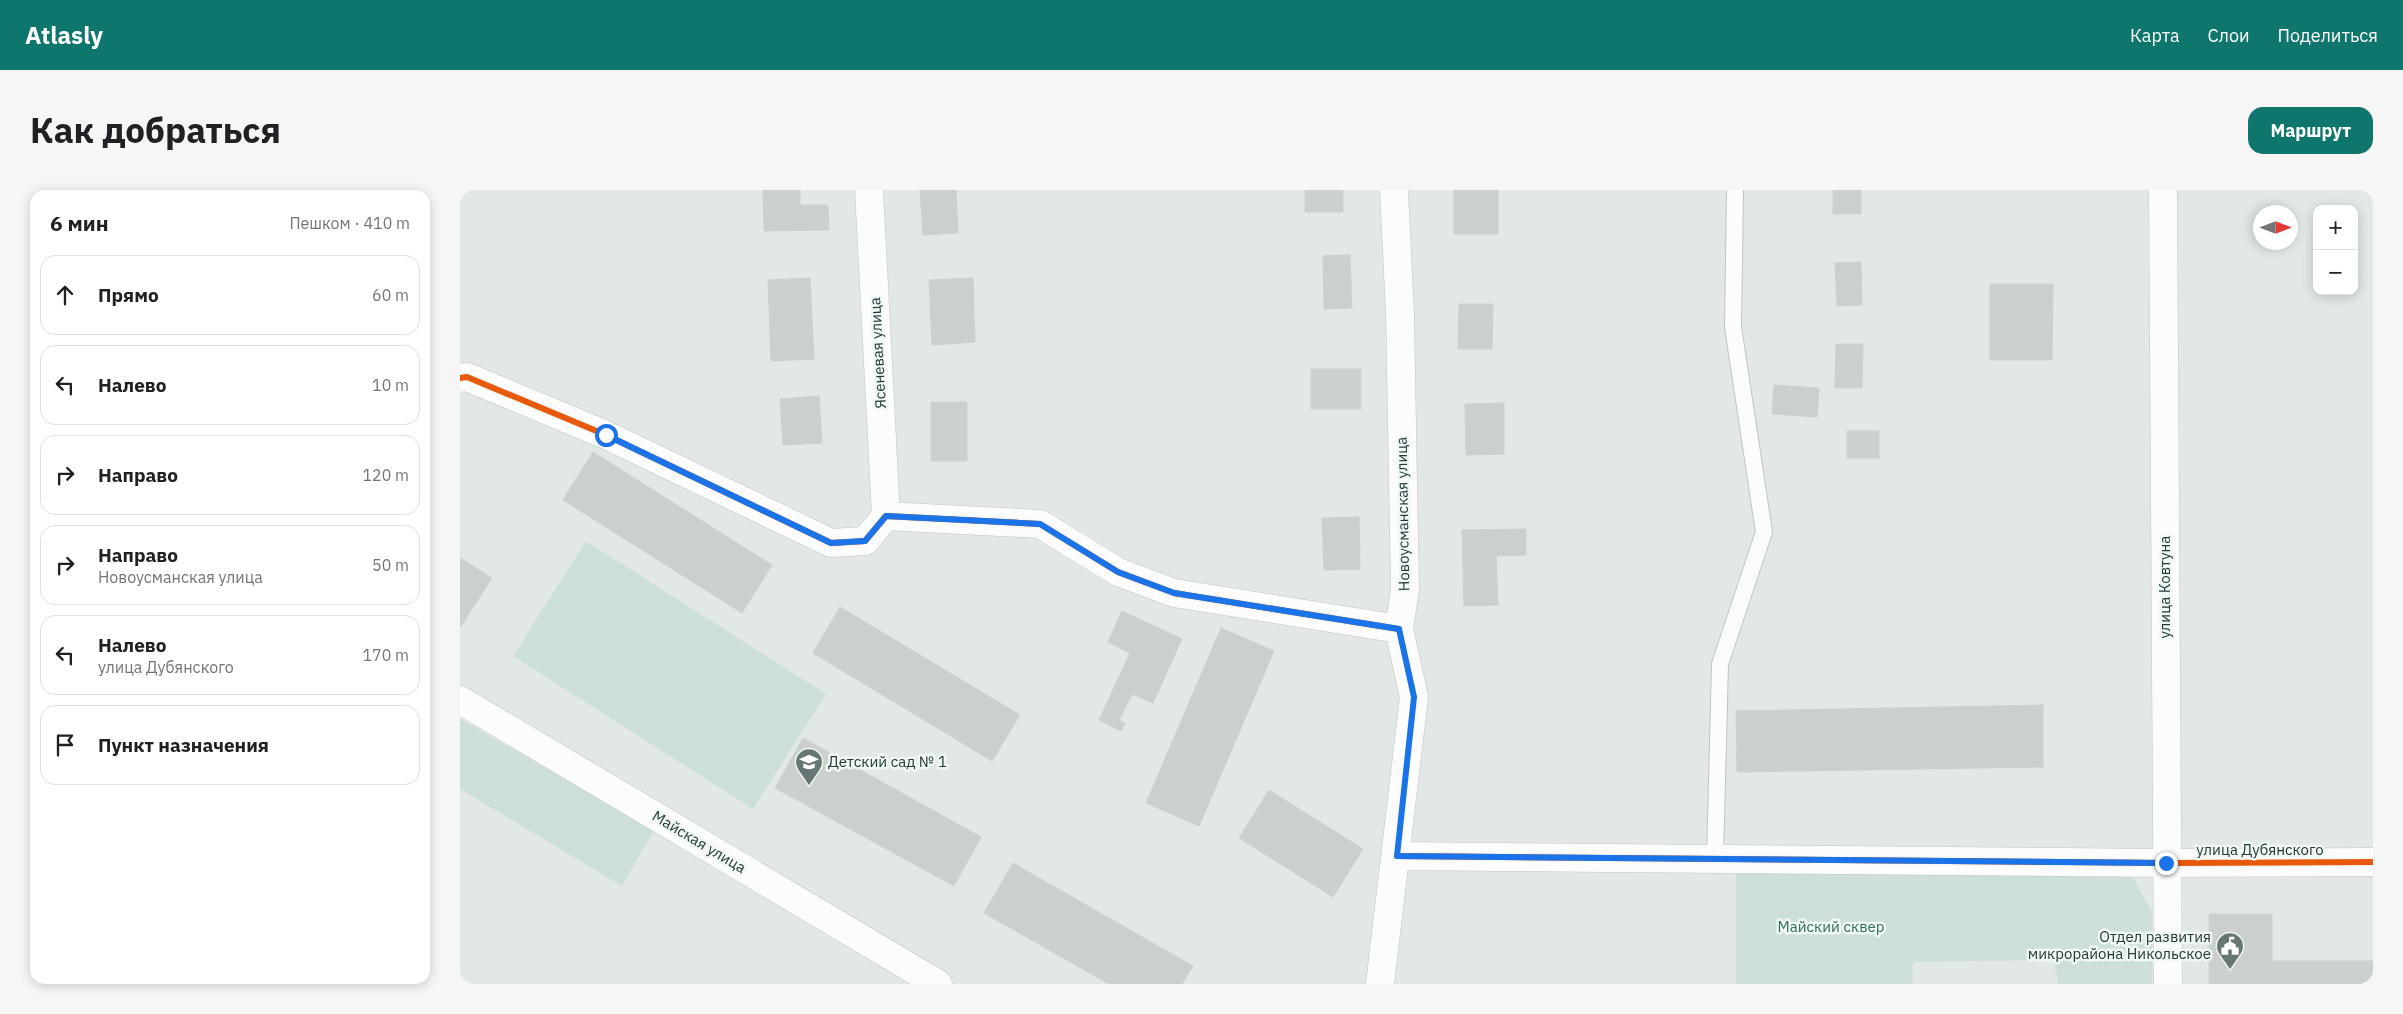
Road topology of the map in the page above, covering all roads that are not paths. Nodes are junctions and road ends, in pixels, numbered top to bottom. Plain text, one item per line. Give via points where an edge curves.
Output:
1 (869, 190) edge
2 (1394, 190) edge
3 (1735, 190) edge
4 (2163, 190) edge
5 (460, 378) edge
6 (886, 516) junction
7 (1399, 629) junction
8 (460, 700) edge
9 (1397, 856) junction
10 (1715, 859) junction
11 (2373, 862) edge
12 (2166, 863) junction
13 (938, 984) edge
14 (1380, 984) edge
15 (2168, 984) edge

1 - 6 street, Ясеневая улица
2 - 7 street, Новоусманская улица via 1400,314 1405,589
3 - 10 lane via 1733,327 1764,532 1720,664
4 - 12 street, улица Ковтуна
5 - 6 street via 467,377 606,435 831,543 865,541
6 - 7 street via 1040,524 1118,572 1174,593
7 - 9 street, Новоусманская улица via 1414,697
8 - 13 street, Майская улица
9 - 10 street, улица Дубянского
9 - 14 street, Новоусманская улица
10 - 12 street, улица Дубянского
11 - 12 street, улица Дубянского
12 - 15 street, улица Ковтуна

